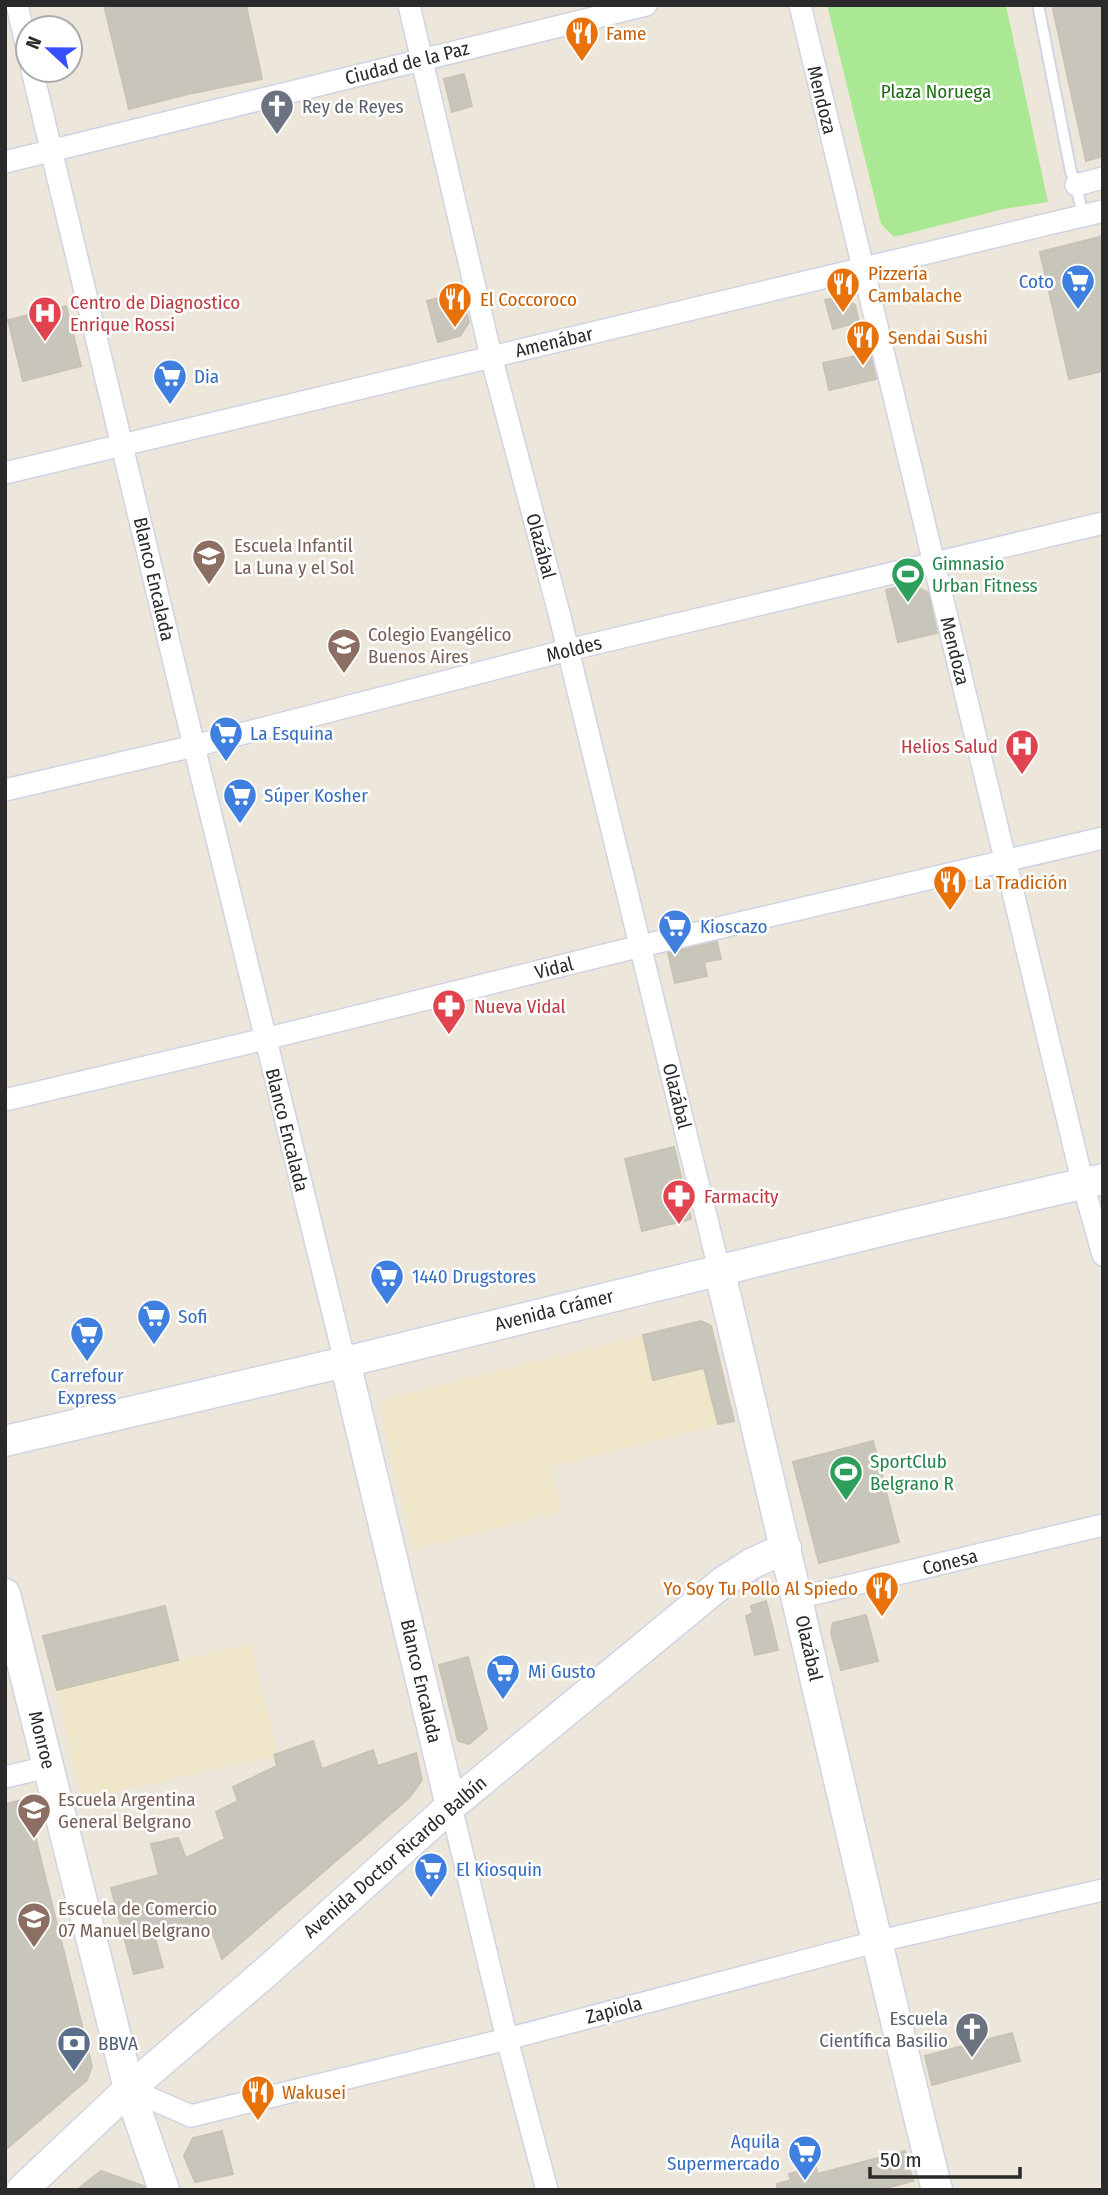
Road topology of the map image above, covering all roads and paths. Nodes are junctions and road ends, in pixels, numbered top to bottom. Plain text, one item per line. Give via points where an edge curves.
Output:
1 (409, 5) edge
2 (646, 5) edge
3 (800, 5) edge
4 (1038, 5) edge
5 (422, 59) junction
6 (35, 84) edge
7 (51, 151) junction
8 (5, 162) edge
9 (1103, 178) edge
10 (1076, 185) junction
11 (1093, 213) edge
12 (863, 268) junction
13 (491, 356) junction
14 (122, 445) junction
15 (5, 473) edge
16 (1103, 523) edge
17 (934, 564) junction
18 (568, 650) junction
19 (194, 746) junction
20 (5, 790) edge
21 (1103, 838) edge
22 (1006, 861) junction
23 (640, 946) junction
24 (265, 1039) junction
25 (5, 1101) edge
26 (1093, 1182) edge
27 (1103, 1255) edge
28 (719, 1269) junction
29 (345, 1362) junction
30 (5, 1441) edge
31 (1103, 1525) edge
32 (786, 1548) junction
33 (5, 1594) edge
34 (797, 1598) junction
35 (48, 1767) junction
36 (5, 1777) edge
37 (451, 1806) junction
38 (1103, 1890) edge
39 (876, 1942) junction
40 (507, 2039) junction
41 (129, 2089) junction
42 (22, 2190) edge
43 (164, 2190) edge
44 (547, 2190) edge
45 (937, 2190) edge

1 - 5 street, Olazábal
2 - 5 street, Ciudad de la Paz
3 - 12 street, Mendoza
4 - 10 lane
5 - 7 street, Ciudad de la Paz
5 - 13 street, Olazábal
6 - 7 street, Blanco Encalada
7 - 8 street, Ciudad de la Paz
7 - 14 street, Blanco Encalada
9 - 10 street
10 - 11 lane
11 - 12 street, Amenábar
12 - 13 street, Amenábar
12 - 17 street, Mendoza
13 - 14 street, Amenábar
13 - 18 street, Olazábal
14 - 15 street, Amenábar
14 - 19 street, Blanco Encalada
16 - 17 street, Moldes
17 - 18 street, Moldes
17 - 22 street, Mendoza
18 - 19 street, Moldes
18 - 23 street, Olazábal
19 - 20 street, Moldes
19 - 24 street, Blanco Encalada
21 - 22 street, Vidal
22 - 23 street, Vidal
22 - 26 street, Mendoza
23 - 24 street, Vidal
23 - 28 street, Olazábal
24 - 25 street, Vidal
24 - 29 street, Blanco Encalada
26 - 27 street, Mendoza
26 - 28 main road, Avenida Crámer
28 - 29 main road, Avenida Crámer
28 - 32 main road, Olazábal
29 - 30 main road, Avenida Crámer
29 - 37 main road, Blanco Encalada
31 - 34 street, Conesa
32 - 34 main road, Olazábal
32 - 37 main road, Avenida Doctor Ricardo Balbín via 751,1564 715,1589
33 - 35 main road, Monroe
34 - 39 main road, Olazábal
35 - 36 street
35 - 41 main road, Monroe
37 - 40 street, Blanco Encalada
37 - 41 main road, Avenida Doctor Ricardo Balbín
38 - 39 street, Zapiola
39 - 40 street, Zapiola
39 - 45 main road, Olazábal
40 - 41 street, Zapiola via 191,2116
40 - 44 street, Blanco Encalada
41 - 42 main road, Avenida Doctor Ricardo Balbín
41 - 43 main road, Monroe

